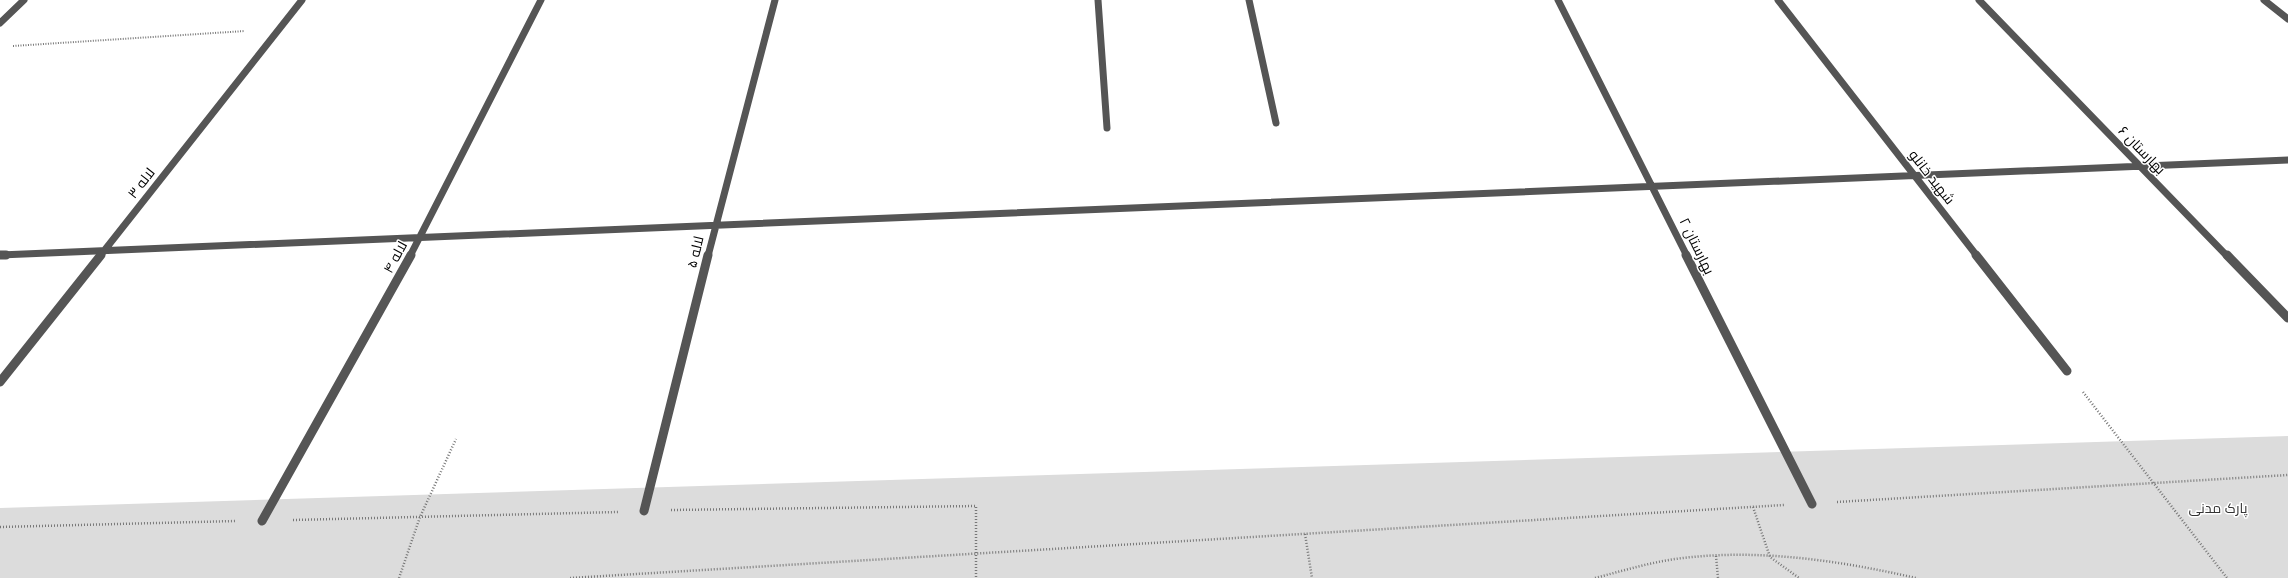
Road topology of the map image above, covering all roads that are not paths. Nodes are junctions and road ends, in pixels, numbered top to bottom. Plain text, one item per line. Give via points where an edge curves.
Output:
1 (24, 0) edge
2 (302, 0) edge
3 (541, 0) edge
4 (775, 0) edge
5 (1098, 0) edge
6 (1249, 0) edge
7 (1558, 0) edge
8 (1778, 0) edge
9 (1979, 0) edge
10 (2264, 0) edge
11 (2288, 19) edge
12 (0, 23) edge
13 (1276, 122) dead end
14 (1107, 128) dead end
15 (2288, 160) edge
16 (2140, 166) junction
17 (1914, 176) junction
18 (1653, 187) junction
19 (715, 226) junction
20 (420, 238) junction
21 (104, 251) junction
22 (0, 255) edge
23 (2288, 318) edge
24 (2067, 371) road end
25 (0, 382) edge
26 (1812, 504) road end
27 (644, 511) road end
28 (262, 521) road end

1 - 12 street
2 - 21 street, لاله ۳
3 - 20 street, لاله ۴
4 - 19 street, لاله ۵
5 - 14 street
6 - 13 street
7 - 18 street, بهارستان ۲
8 - 17 street, شهید خانلو
9 - 16 street, بهارستان ۶
10 - 11 street
15 - 16 street
16 - 17 street
16 - 23 street, بهارستان ۶
17 - 18 street
17 - 24 street, شهید خانلو
18 - 19 street
18 - 26 street, بهارستان ۲
19 - 20 street
19 - 27 street, لاله ۵
20 - 21 street
20 - 28 street, لاله ۴
21 - 22 street
21 - 25 street, لاله ۳

